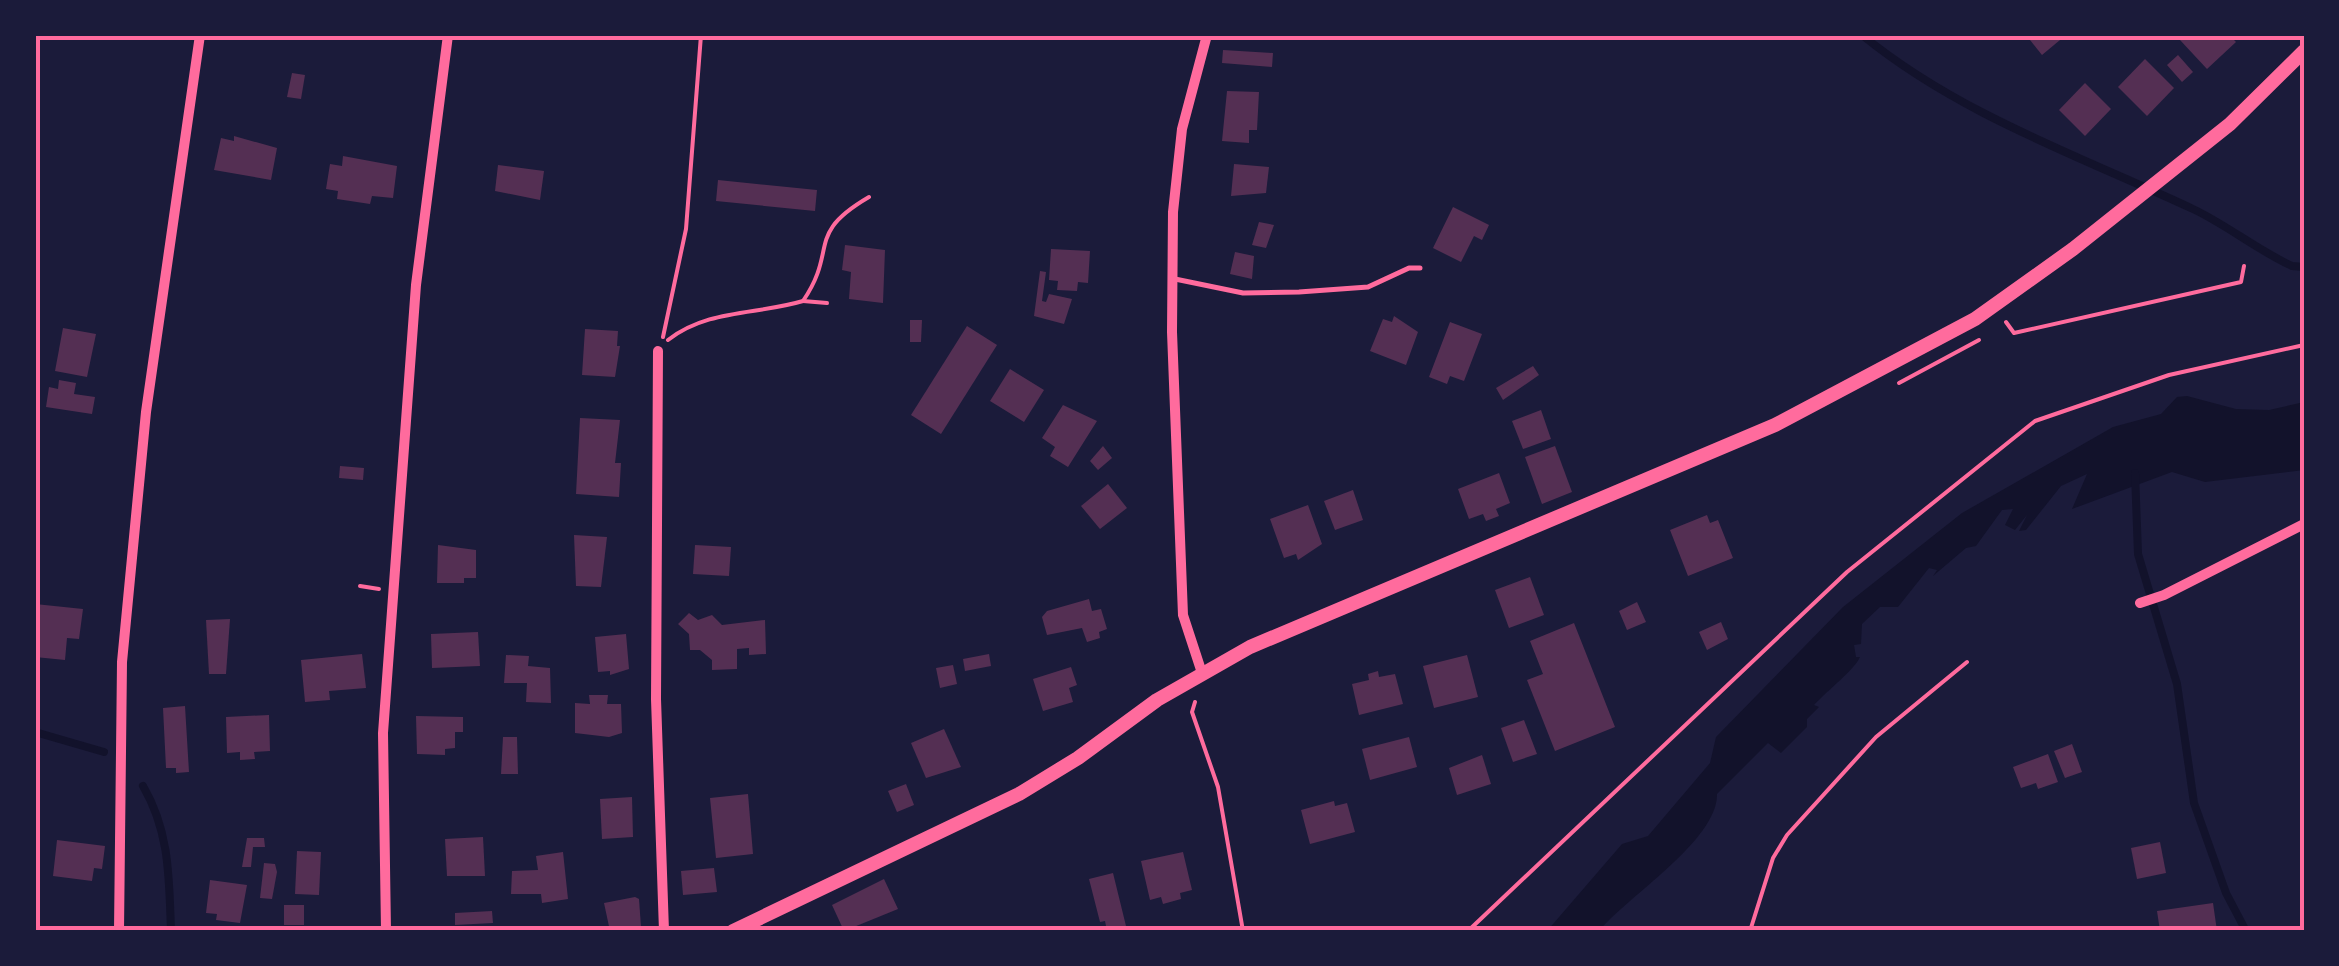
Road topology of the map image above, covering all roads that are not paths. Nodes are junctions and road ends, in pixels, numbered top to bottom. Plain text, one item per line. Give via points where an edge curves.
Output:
1 (200, 35) edge
2 (448, 35) edge
3 (1207, 35) edge
4 (2304, 51) edge
5 (1420, 268) dead end
6 (1172, 279) junction
7 (658, 350) road end
8 (2304, 524) edge
9 (2140, 603) dead end
10 (1202, 673) junction
11 (119, 931) edge
12 (386, 931) edge
13 (664, 931) edge
14 (733, 931) edge

1 - 11 street via 146,412 122,662
2 - 12 street via 416,285 383,734
3 - 6 street via 1182,129
4 - 10 street via 2230,124 1975,319 1775,425 1289,628
5 - 6 lane via 1368,287 1299,292 1242,294
6 - 10 street via 1183,615
7 - 13 street via 656,699
8 - 9 street
10 - 14 street via 1019,794

